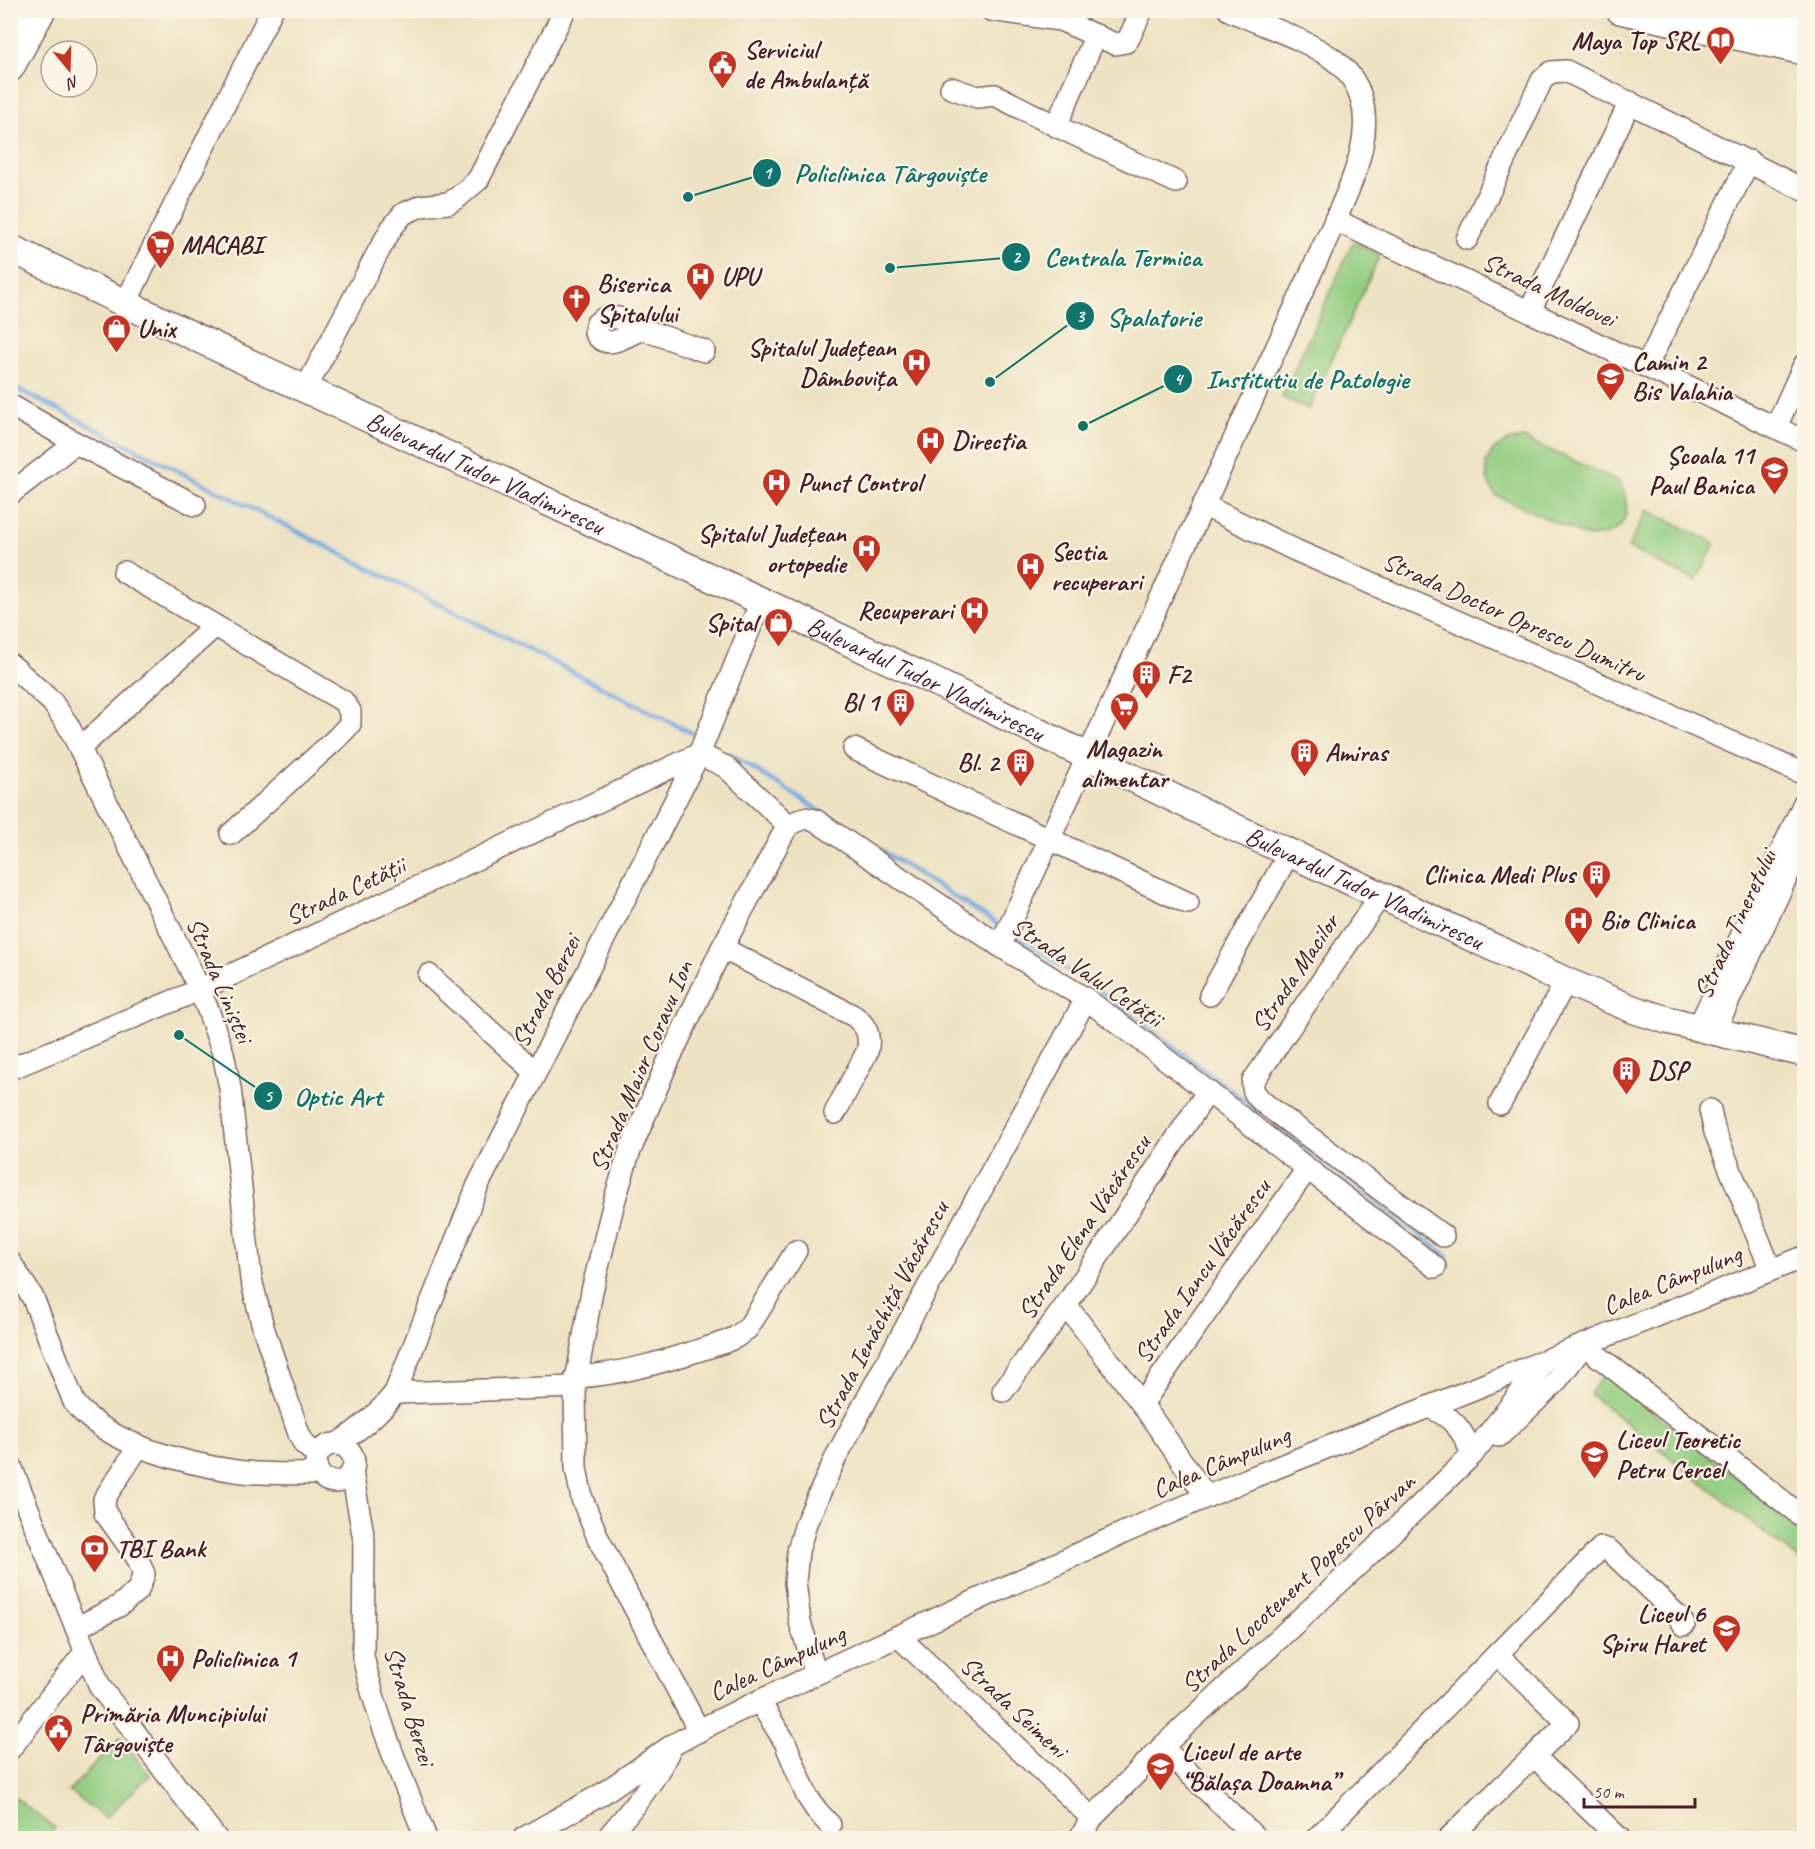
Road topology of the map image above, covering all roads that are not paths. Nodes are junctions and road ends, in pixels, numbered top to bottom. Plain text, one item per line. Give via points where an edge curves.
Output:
1 (272, 10) edge
2 (565, 10) edge
3 (991, 10) edge
4 (1142, 10) edge
5 (1228, 10) edge
6 (1620, 10) edge
7 (1721, 10) edge
8 (22, 19) edge
9 (1804, 28) edge
10 (1096, 35) junction
11 (1804, 51) edge
12 (10, 68) edge
13 (951, 88) dead end
14 (1630, 102) junction
15 (1056, 126) junction
16 (1749, 161) junction
17 (1176, 182) dead end
18 (1804, 190) edge
19 (1335, 220) junction
20 (1467, 239) dead end
21 (10, 248) edge
22 (10, 260) edge
23 (60, 273) junction
24 (125, 304) junction
25 (1530, 311) junction
26 (642, 328) dead end
27 (704, 351) dead end
28 (1647, 365) junction
29 (1803, 371) edge
30 (305, 390) junction
31 (10, 405) edge
32 (1776, 427) junction
33 (1804, 441) edge
34 (76, 443) junction
35 (10, 494) edge
36 (195, 505) dead end
37 (1203, 505) junction
38 (124, 572) dead end
39 (762, 601) junction
40 (215, 626) junction
41 (10, 664) edge
42 (81, 747) junction
43 (854, 749) dead end
44 (699, 754) junction
45 (1088, 756) junction
46 (1802, 766) edge
47 (1804, 803) edge
48 (788, 825) junction
49 (231, 834) dead end
50 (1049, 840) junction
51 (1804, 840) edge
52 (1289, 853) junction
53 (1381, 895) junction
54 (1188, 903) dead end
55 (1000, 946) junction
56 (722, 948) junction
57 (429, 975) dead end
58 (1566, 981) junction
59 (199, 990) junction
60 (1210, 995) dead end
61 (1086, 999) junction
62 (1706, 1030) junction
63 (1804, 1053) edge
64 (10, 1069) edge
65 (535, 1072) junction
66 (1208, 1091) junction
67 (1500, 1104) dead end
68 (1710, 1110) dead end
69 (835, 1113) dead end
70 (1306, 1169) junction
71 (1443, 1236) dead end
72 (796, 1251) dead end
73 (1804, 1257) edge
74 (10, 1262) edge
75 (1435, 1267) dead end
76 (1771, 1270) junction
77 (1066, 1305) junction
78 (1584, 1345) junction
79 (1546, 1361) junction
80 (576, 1382) junction
81 (1003, 1391) dead end
82 (388, 1400) junction
83 (1142, 1404) junction
84 (1429, 1407) junction
85 (140, 1446) junction
86 (1472, 1455) junction
87 (347, 1457) junction
88 (10, 1464) edge
89 (320, 1467) junction
90 (1206, 1496) junction
91 (359, 1515) junction
92 (1804, 1518) edge
93 (1684, 1624) dead end
94 (76, 1628) junction
95 (898, 1636) junction
96 (85, 1652) junction
97 (1497, 1654) junction
98 (816, 1674) junction
99 (759, 1701) junction
100 (699, 1731) junction
101 (671, 1746) junction
102 (1162, 1747) junction
103 (10, 1749) edge
104 (1534, 1756) junction
105 (1092, 1818) junction
106 (830, 1825) dead end
107 (216, 1839) edge
108 (426, 1839) edge
109 (524, 1839) edge
110 (607, 1839) edge
111 (1080, 1839) edge
112 (1256, 1839) edge
113 (1317, 1839) edge
114 (1449, 1839) edge
115 (1619, 1839) edge

1 - 24 street
2 - 30 street via 478,180 448,203 403,214 391,229
3 - 10 street via 1060,20
4 - 10 street via 1126,42 1115,44
5 - 19 street via 1333,59 1360,91 1365,107 1361,151
6 - 11 main road
7 - 9 main road
8 - 12 main road
10 - 15 street
13 - 15 street via 977,97 995,95
14 - 16 street
14 - 20 street via 1566,71 1551,72 1542,80
14 - 25 street
15 - 17 street
16 - 18 street
16 - 28 street
19 - 25 street, Strada Moldovei
19 - 37 street
21 - 23 main road, Bulevardul Tudor Vladimirescu
22 - 23 main road, Bulevardul Tudor Vladimirescu
23 - 24 main road, Bulevardul Tudor Vladimirescu
24 - 30 main road, Bulevardul Tudor Vladimirescu
25 - 28 street, Strada Moldovei
26 - 27 street
28 - 32 street, Strada Moldovei
29 - 32 street
30 - 39 main road, Bulevardul Tudor Vladimirescu
31 - 34 street
32 - 33 street, Strada Moldovei
34 - 35 street
34 - 36 street
37 - 45 street
37 - 46 street, Strada Doctor Oprescu Dumitru via 1295,550
38 - 40 street
39 - 44 street, Strada Berzei
39 - 45 main road, Bulevardul Tudor Vladimirescu
40 - 42 street
40 - 49 street via 343,701 350,711 350,724 337,738
41 - 42 street, Strada Liniștei via 52,702
42 - 59 street, Strada Liniștei
43 - 50 street
44 - 48 street via 726,767
44 - 59 street, Strada Cetății
44 - 65 street, Strada Berzei
45 - 50 street
45 - 52 main road, Bulevardul Tudor Vladimirescu
47 - 62 street, Strada Tineretului
48 - 55 street, Strada Valul Cetății via 805,818 815,820
48 - 56 street, Strada Maior Coravu Ion
50 - 54 street
50 - 55 street
51 - 62 street, Strada Tineretului
52 - 53 main road, Bulevardul Tudor Vladimirescu
52 - 60 street
53 - 58 main road, Bulevardul Tudor Vladimirescu
53 - 71 street, Strada Macilor via 1252,1087 1266,1105
55 - 61 street, Strada Valul Cetății
56 - 69 street via 863,1023 870,1042 867,1052
56 - 80 street, Strada Maior Coravu Ion via 629,1153 595,1280
57 - 65 street
58 - 62 main road, Bulevardul Tudor Vladimirescu via 1635,1010
58 - 67 street
59 - 64 street, Strada Cetății
59 - 89 street, Strada Liniștei via 227,1068 257,1304 298,1434
61 - 66 street, Strada Valul Cetății
61 - 98 street, Strada Ienăchiță Văcărescu via 889,1358 809,1516 798,1551 795,1582 800,1622
62 - 63 main road, Bulevardul Tudor Vladimirescu
65 - 82 street, Strada Berzei via 478,1185
66 - 70 street, Strada Valul Cetății
66 - 77 street, Strada Elena Văcărescu
68 - 76 street via 1715,1132
70 - 75 street, Strada Valul Cetății
70 - 83 street, Strada Iancu Văcărescu
72 - 80 street via 748,1328 736,1337 630,1371
73 - 76 street, Calea Câmpulung
74 - 85 street via 33,1298 81,1412
76 - 78 street, Calea Câmpulung
77 - 81 street, Strada Elena Văcărescu
77 - 83 street
78 - 79 street, Calea Câmpulung
78 - 86 street via 1540,1399
78 - 92 street
79 - 84 street, Calea Câmpulung
79 - 86 street, Strada Locotenent Popescu Pârvan
80 - 82 street
80 - 100 street, Strada Maior Coravu Ion via 576,1468 582,1499 598,1538
82 - 87 street, Strada Berzei
83 - 90 street
84 - 86 street via 1456,1423
84 - 90 street, Calea Câmpulung
85 - 89 street via 237,1471 294,1473
85 - 94 street via 104,1499 104,1508 144,1574 138,1590 119,1606
86 - 102 street, Strada Locotenent Popescu Pârvan
87 - 89 street via 324,1446
87 - 89 street via 341,1481
87 - 91 street, Strada Berzei
88 - 94 street
89 - 91 street
90 - 95 street, Calea Câmpulung
91 - 108 street, Strada Berzei via 365,1555 365,1665
93 - 97 street via 1609,1550 1601,1548
94 - 96 street
95 - 98 street, Calea Câmpulung
95 - 105 street, Strada Seimeni
96 - 103 street
96 - 107 street via 100,1687
97 - 104 street via 1568,1723
97 - 113 street
98 - 99 street, Calea Câmpulung
99 - 100 street, Calea Câmpulung
99 - 106 street via 785,1742 807,1796
100 - 101 street, Calea Câmpulung
101 - 109 street, Calea Câmpulung via 602,1794
101 - 110 street via 645,1794
102 - 105 street, Strada Locotenent Popescu Pârvan
102 - 112 street
104 - 114 street
104 - 115 street
105 - 111 street, Strada Locotenent Popescu Pârvan

